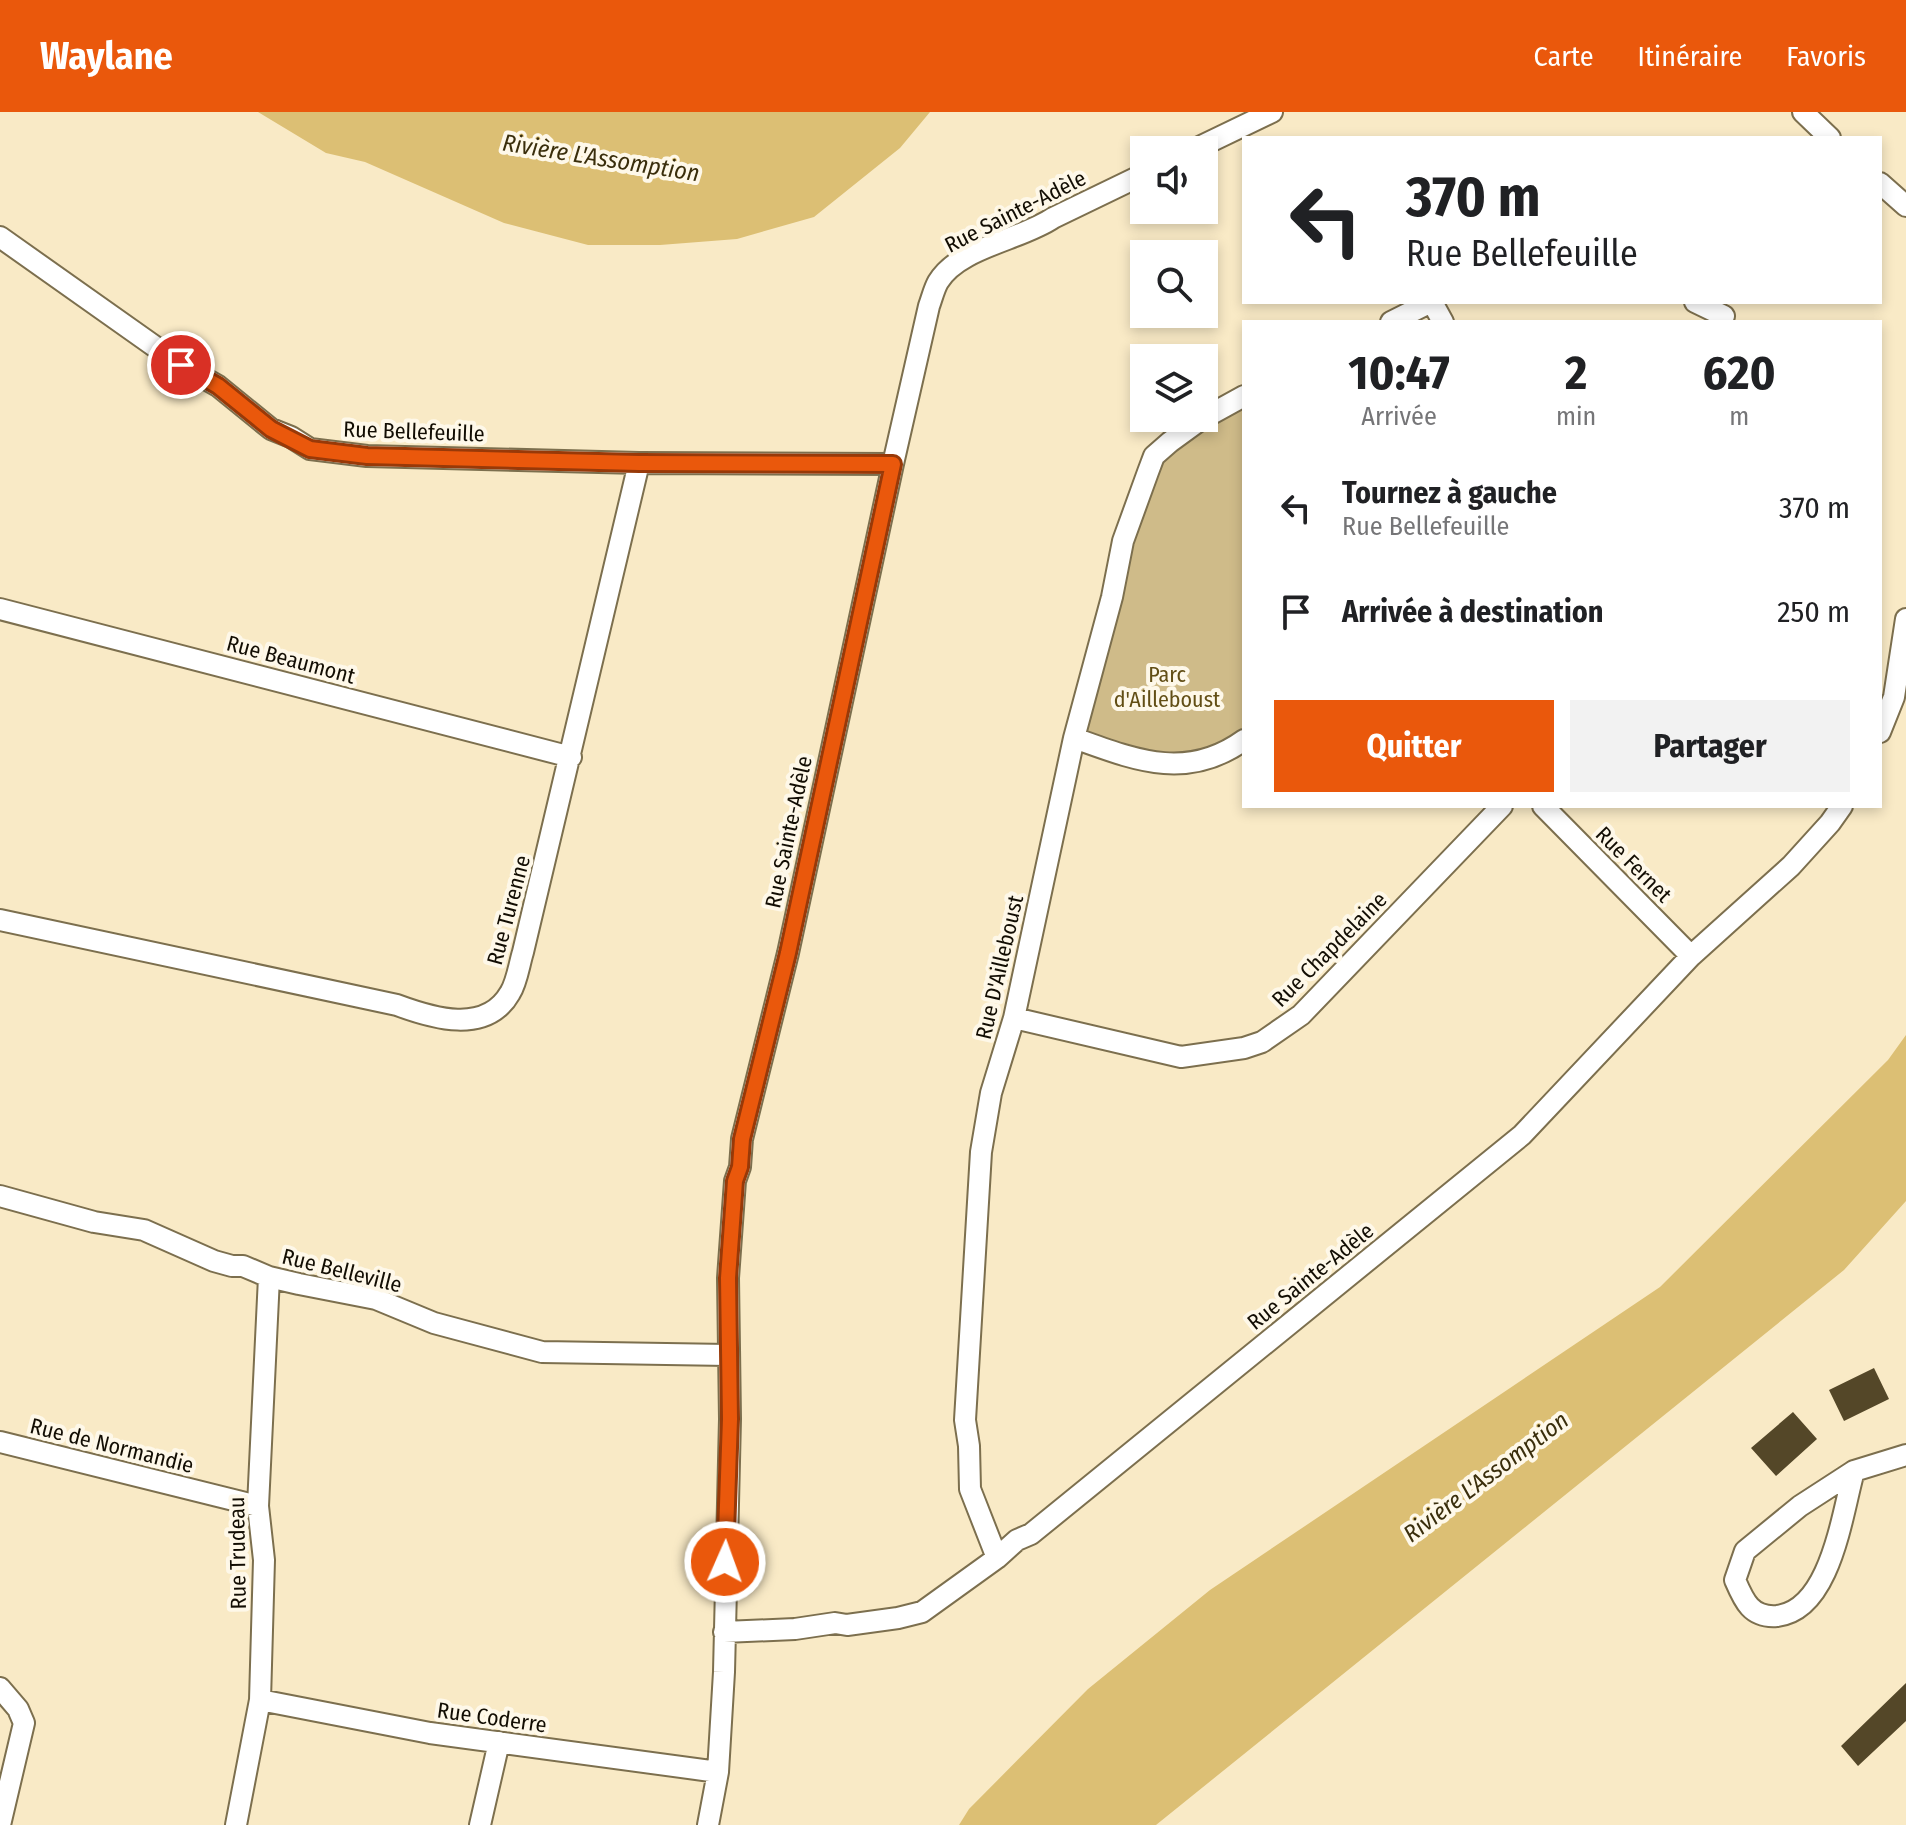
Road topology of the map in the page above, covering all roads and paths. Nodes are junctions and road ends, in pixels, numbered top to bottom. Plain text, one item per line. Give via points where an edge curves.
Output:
1 (1272, 112) edge
2 (1803, 112) edge
3 (1828, 136) edge
4 (1218, 138) edge
5 (1130, 181) edge
6 (1882, 185) edge
7 (1906, 206) edge
8 (0, 237) edge
9 (1428, 304) edge
10 (1701, 304) edge
11 (1726, 313) edge
12 (1395, 320) edge
13 (1242, 397) edge
14 (1218, 410) edge
15 (1184, 432) edge
16 (639, 463) junction
17 (893, 464) junction
18 (0, 609) edge
19 (1906, 619) edge
20 (1882, 727) edge
21 (1074, 738) junction
22 (1242, 741) edge
23 (571, 757) junction
24 (1500, 808) edge
25 (1545, 808) edge
26 (1841, 808) edge
27 (0, 920) edge
28 (1691, 956) junction
29 (1014, 1018) junction
30 (0, 1196) edge
31 (269, 1277) junction
32 (728, 1355) junction
33 (0, 1442) edge
34 (1906, 1455) edge
35 (1854, 1471) junction
36 (258, 1506) junction
37 (997, 1558) junction
38 (724, 1632) junction
39 (0, 1688) edge
40 (260, 1700) junction
41 (499, 1742) junction
42 (718, 1772) junction
43 (0, 1825) edge
44 (236, 1825) edge
45 (480, 1825) edge
46 (708, 1825) edge

1 - 4 street
2 - 3 street
5 - 17 street, Rue Sainte-Adèle via 970,255 946,272 929,306
6 - 7 street
8 - 16 street, Rue Bellefeuille via 218,386 271,429 310,449 367,456
9 - 12 street
10 - 11 street
13 - 14 street, Rue D'Ailleboust
15 - 21 street, Rue D'Ailleboust via 1154,456 1123,541
16 - 17 street, Rue Bellefeuille
16 - 23 street, Rue Turenne
17 - 32 street, Rue Sainte-Adèle via 788,953 742,1139 728,1278
18 - 23 street, Rue Beaumont
19 - 20 street via 1894,697
21 - 22 street via 1155,764 1213,759
21 - 29 street, Rue D'Ailleboust
23 - 27 street, Rue Turenne via 510,994 473,1020 421,1014
24 - 29 street, Rue Chapdelaine via 1301,1015 1262,1042 1181,1057
25 - 28 street, Rue Fernet
26 - 28 street, Rue Sainte-Adèle via 1791,866
28 - 37 street, Rue Sainte-Adèle via 1522,1135
29 - 37 street, Rue D'Ailleboust via 991,1093 981,1152 965,1420 970,1489
30 - 31 street, Rue Belleville via 144,1230 214,1261
31 - 32 street, Rue Belleville via 376,1299 434,1323 542,1352
31 - 36 street, Rue Trudeau
32 - 38 street, Rue Sainte-Adèle
33 - 36 street, Rue de Normandie
34 - 35 street
35 - 35 street via 1745,1551 1735,1580 1745,1604 1765,1617 1788,1614 1810,1600 1826,1573
36 - 40 street, Rue Trudeau via 264,1560
37 - 38 street, Rue Sainte-Adèle via 922,1612 847,1625
38 - 42 street, Rue Sainte-Adèle
39 - 43 street via 24,1723
40 - 41 street, Rue Coderre
40 - 44 street, Rue Trudeau
41 - 42 street, Rue Coderre
41 - 45 street
42 - 46 street, Rue Sainte-Adèle

